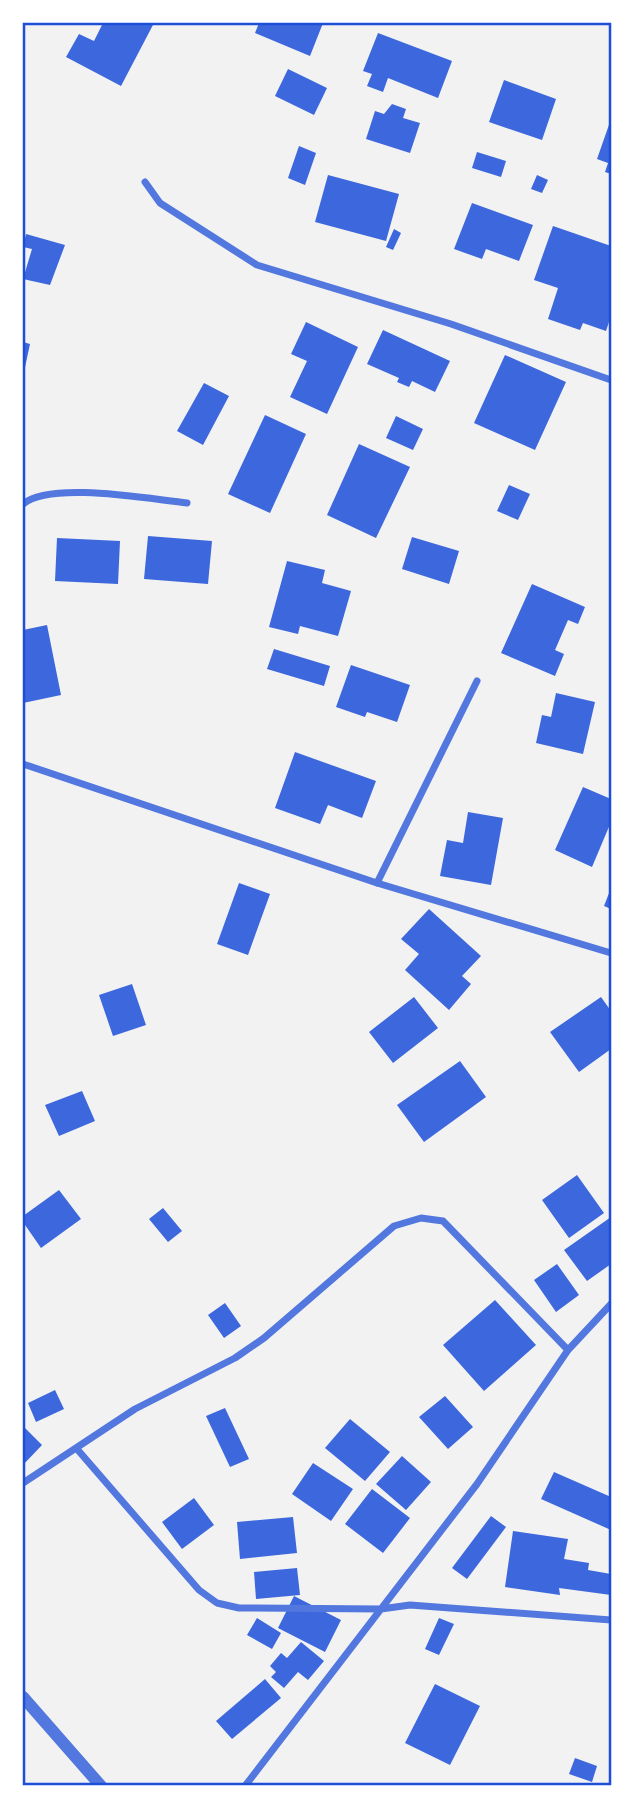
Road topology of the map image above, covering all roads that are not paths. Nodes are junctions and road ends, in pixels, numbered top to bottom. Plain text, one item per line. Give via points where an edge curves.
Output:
1 (145, 182) dead end
2 (611, 380) edge
3 (187, 503) dead end
4 (23, 504) edge
5 (477, 681) dead end
6 (23, 764) edge
7 (377, 883) junction
8 (611, 953) edge
9 (611, 1304) edge
10 (568, 1350) junction
11 (77, 1449) junction
12 (23, 1483) edge
13 (381, 1609) junction
14 (611, 1620) edge
15 (23, 1698) edge
16 (101, 1786) edge
17 (245, 1786) edge

1 - 2 street via 160,203 257,265 451,324
3 - 4 street via 55,491
5 - 7 street
6 - 7 street
7 - 8 street
9 - 10 street
10 - 11 street via 443,1221 421,1218 394,1226 235,1358 135,1409
10 - 13 street via 477,1484
11 - 12 street
11 - 13 street via 200,1590 217,1603 239,1608
13 - 14 street via 432,1606
13 - 17 street
15 - 16 street

